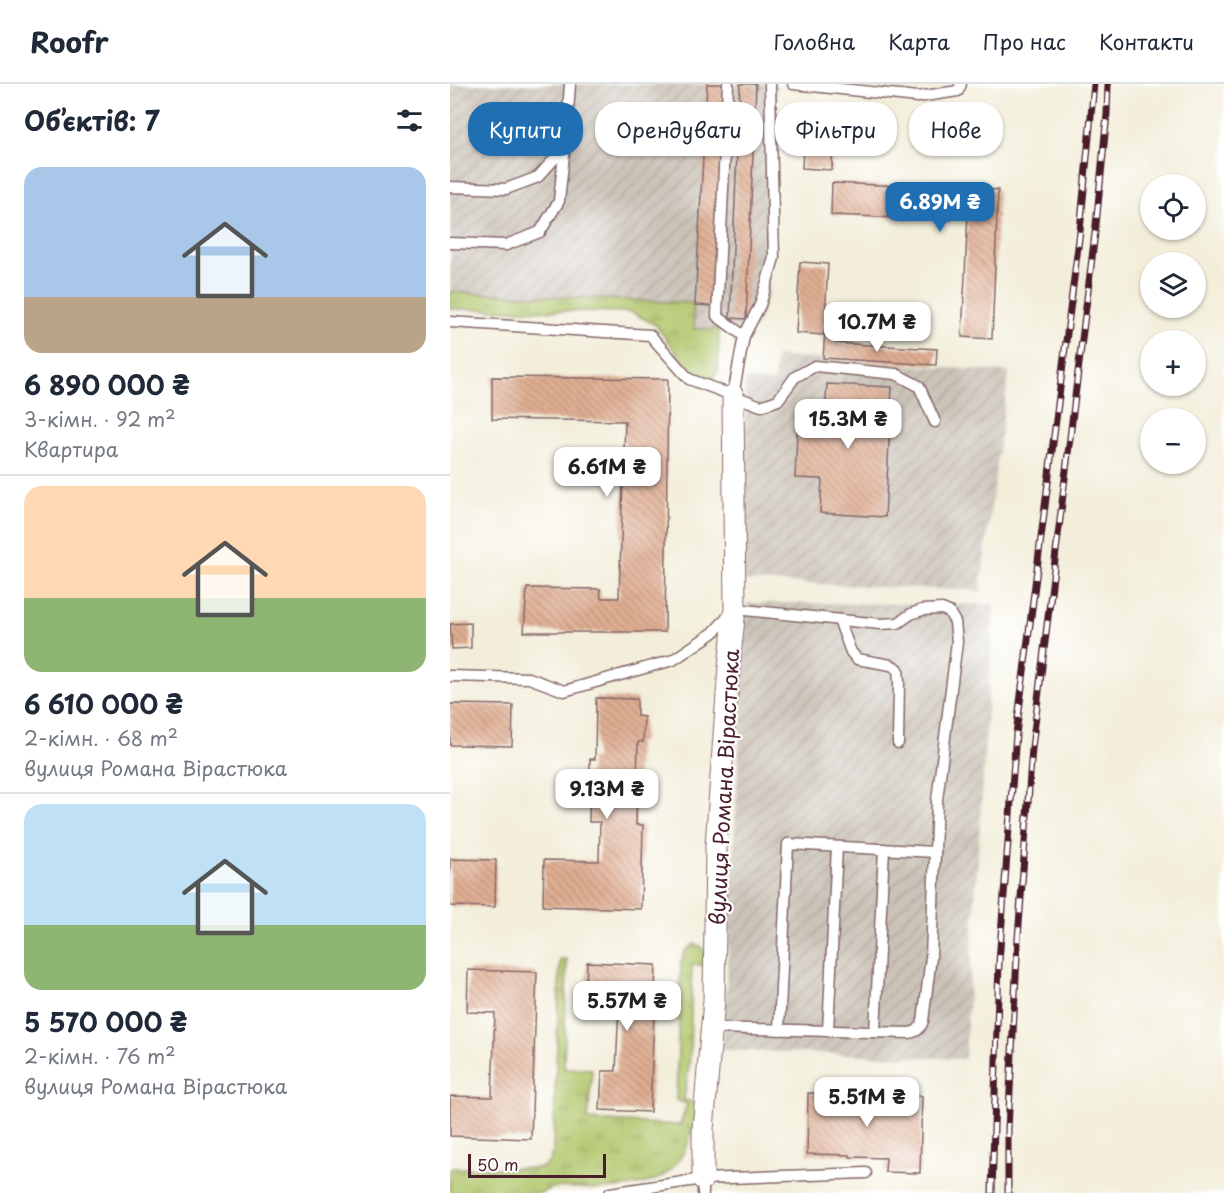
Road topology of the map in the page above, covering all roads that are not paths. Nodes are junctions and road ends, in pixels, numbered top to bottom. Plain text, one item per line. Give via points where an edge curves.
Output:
1 (570, 84) edge
2 (728, 84) edge
3 (770, 84) edge
4 (793, 84) edge
5 (961, 84) edge
6 (569, 102) edge
7 (557, 156) edge
8 (564, 156) edge
9 (450, 187) edge
10 (450, 243) edge
11 (450, 322) edge
12 (744, 336) junction
13 (733, 395) junction
14 (935, 422) dead end
15 (735, 609) junction
16 (839, 620) junction
17 (450, 676) edge
18 (898, 743) dead end
19 (837, 847) junction
20 (884, 849) junction
21 (935, 852) junction
22 (712, 1028) junction
23 (779, 1030) junction
24 (828, 1031) junction
25 (875, 1032) junction
26 (866, 1173) dead end
27 (703, 1186) edge
28 (617, 1193) edge

1 - 6 lane
2 - 12 lane via 717,316
3 - 12 lane via 774,258 760,305
4 - 5 lane via 918,97 958,91
7 - 9 lane via 538,177 506,189
8 - 10 lane via 559,201 540,232 506,245
11 - 13 lane via 650,335 689,379
12 - 13 lane
13 - 14 lane via 761,406 770,403 778,400 795,377 815,366 896,374 919,386
13 - 15 street, вулиця Романа Вірастюка
15 - 16 lane
15 - 17 lane via 713,633 673,660 564,691 529,678
15 - 22 street, вулиця Романа Вірастюка via 716,845
16 - 18 lane via 857,659 898,669
16 - 21 lane via 898,623 922,610 942,609 955,622 957,642 937,800
19 - 20 lane
19 - 23 lane via 788,844
19 - 24 lane
20 - 21 lane
20 - 25 lane
21 - 25 lane via 931,957 923,1021 915,1032
22 - 23 lane
22 - 27 street, вулиця Романа Вірастюка via 703,1129
23 - 24 lane
24 - 25 lane
26 - 27 lane
27 - 28 lane

